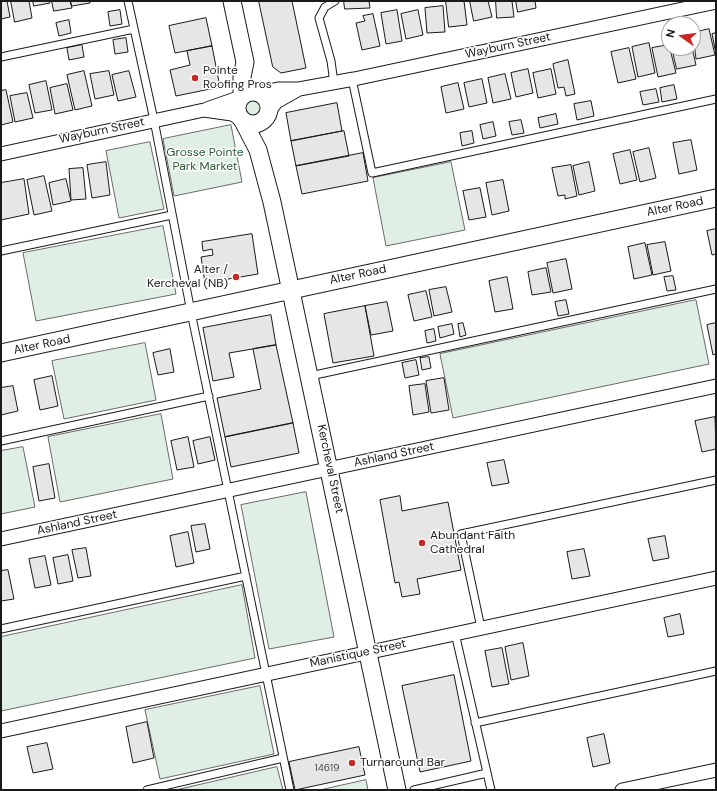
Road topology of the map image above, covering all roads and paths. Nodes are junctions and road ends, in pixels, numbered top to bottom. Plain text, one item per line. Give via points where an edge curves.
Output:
1 (128, 1) edge
2 (232, 1) edge
3 (335, 1) edge
4 (716, 2) edge
5 (134, 29) junction
6 (1, 57) edge
7 (245, 62) junction
8 (352, 79) junction
9 (334, 83) junction
10 (299, 89) junction
11 (260, 93) junction
12 (241, 96) junction
13 (716, 99) edge
14 (204, 110) junction
15 (266, 116) junction
16 (154, 120) junction
17 (242, 120) junction
18 (258, 150) junction
19 (1, 154) edge
20 (716, 198) edge
21 (172, 215) junction
22 (1, 251) edge
23 (290, 289) junction
24 (716, 289) edge
25 (191, 312) junction
26 (1, 353) edge
27 (310, 376) junction
28 (716, 386) edge
29 (209, 396) junction
30 (1, 441) edge
31 (330, 468) junction
32 (716, 480) edge
33 (229, 490) junction
34 (1, 539) edge
35 (246, 576) junction
36 (716, 578) edge
37 (481, 628) junction
38 (1, 629) edge
39 (455, 633) junction
40 (368, 652) junction
41 (716, 671) edge
42 (266, 674) junction
43 (476, 722) junction
44 (1, 731) edge
45 (283, 758) junction
46 (716, 770) edge
47 (487, 773) junction
48 (147, 790) edge
49 (290, 790) edge
50 (398, 790) edge
51 (414, 790) edge
52 (491, 790) edge
53 (622, 790) edge

1 - 5 lane
2 - 7 street, Kercheval Street
3 - 9 lane via 325,8 319,18 331,61
4 - 8 street, Wayburn Street
5 - 6 lane
5 - 16 lane
7 - 11 street, Kercheval Street
7 - 12 street, Kercheval Street
8 - 9 street, Wayburn Street
8 - 13 lane via 372,173
9 - 10 street, Wayburn Street
10 - 11 street, Wayburn Street via 278,89
10 - 15 street, Wayburn Street via 276,102
11 - 12 street via 250,91
11 - 15 street, Kercheval Street via 269,104
12 - 14 street, Wayburn Street
12 - 17 street, Kercheval Street via 236,105
14 - 16 street, Wayburn Street
14 - 17 street, Wayburn Street via 232,114
15 - 17 street via 253,124
15 - 18 street, Kercheval Street via 261,127
16 - 19 street, Wayburn Street
16 - 21 lane
17 - 18 street, Kercheval Street
18 - 23 street, Kercheval Street
20 - 23 street, Alter Road
21 - 22 lane
21 - 25 lane
23 - 25 street, Alter Road
23 - 27 street, Kercheval Street
24 - 27 lane
25 - 26 street, Alter Road
25 - 29 lane
27 - 31 street, Kercheval Street
28 - 31 street, Ashland Street
29 - 30 lane
29 - 33 lane
31 - 33 street, Ashland Street
31 - 40 street, Kercheval Street
32 - 37 lane via 461,534
33 - 34 street, Ashland Street
33 - 35 lane
35 - 38 lane
35 - 42 lane
36 - 37 street, Manistique Street
37 - 39 street, Manistique Street
39 - 40 street, Manistique Street
39 - 43 lane
40 - 42 street, Manistique Street
40 - 50 street, Kercheval Street
41 - 43 lane
42 - 44 street, Manistique Street
42 - 45 lane
43 - 47 lane
45 - 48 lane
45 - 49 lane
46 - 53 street
47 - 51 lane
47 - 52 lane

